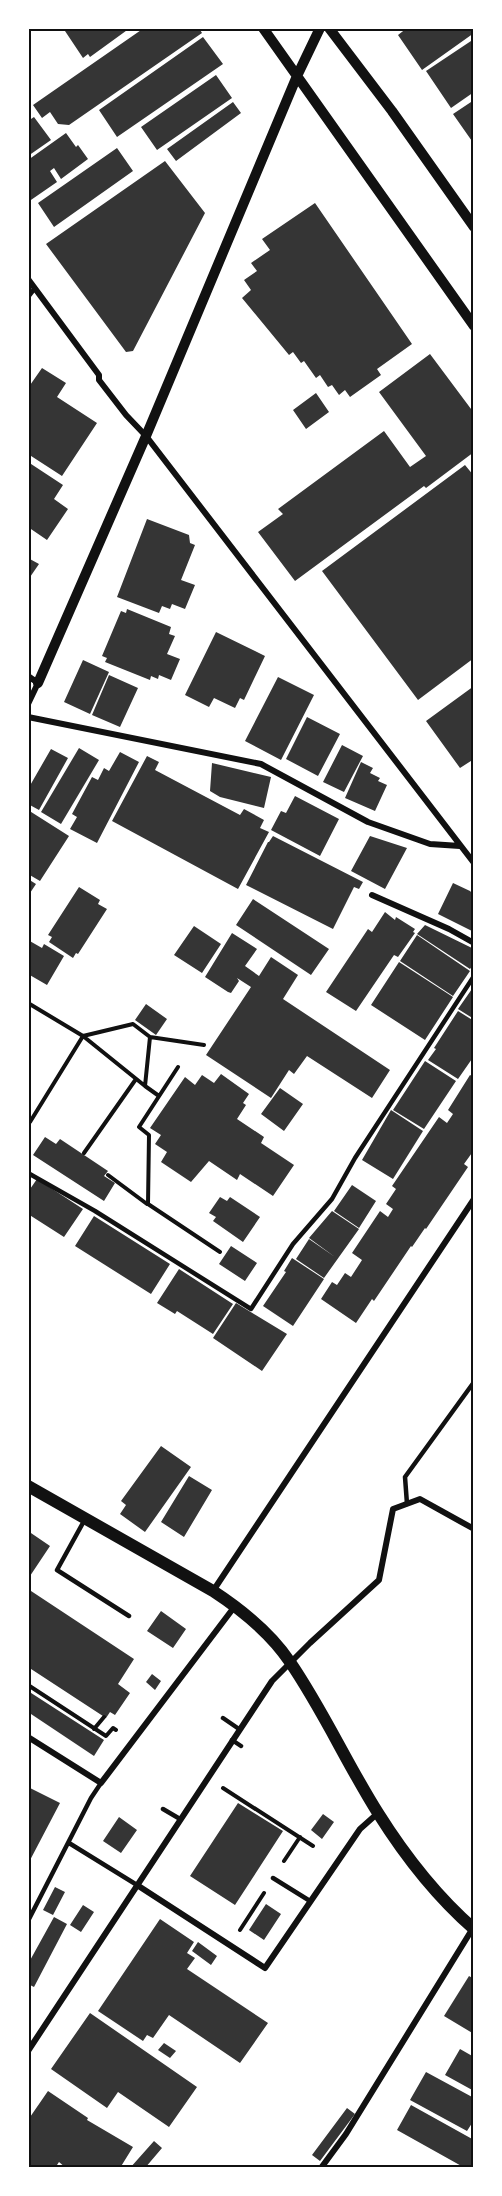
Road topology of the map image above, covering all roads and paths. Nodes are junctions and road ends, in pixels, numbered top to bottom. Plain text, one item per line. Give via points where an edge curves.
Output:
1 (262, 28) edge
2 (320, 28) edge
3 (329, 28) edge
4 (297, 76) junction
5 (474, 227) edge
6 (28, 279) edge
7 (35, 288) junction
8 (28, 297) edge
9 (474, 326) edge
10 (146, 436) junction
11 (28, 676) edge
12 (38, 683) junction
13 (28, 704) edge
14 (28, 717) edge
15 (460, 846) junction
16 (474, 863) edge
17 (372, 895) dead end
18 (474, 943) edge
19 (474, 976) edge
20 (28, 1003) edge
21 (83, 1036) junction
22 (150, 1037) junction
23 (204, 1046) dead end
24 (178, 1067) dead end
25 (136, 1079) junction
26 (145, 1086) junction
27 (159, 1096) junction
28 (30, 1122) dead end
29 (84, 1153) dead end
30 (28, 1173) edge
31 (108, 1175) dead end
32 (474, 1199) edge
33 (148, 1204) junction
34 (220, 1252) dead end
35 (474, 1382) edge
36 (28, 1486) edge
37 (407, 1504) junction
38 (86, 1518) junction
39 (474, 1529) edge
40 (213, 1591) junction
41 (235, 1606) junction
42 (129, 1616) dead end
43 (290, 1662) junction
44 (28, 1685) edge
45 (104, 1716) dead end
46 (223, 1718) dead end
47 (94, 1729) junction
48 (240, 1729) junction
49 (118, 1731) dead end
50 (28, 1737) edge
51 (232, 1740) junction
52 (241, 1746) dead end
53 (207, 1778) junction
54 (101, 1783) junction
55 (163, 1809) dead end
56 (378, 1813) junction
57 (180, 1819) junction
58 (69, 1844) junction
59 (313, 1846) dead end
60 (273, 1878) dead end
61 (137, 1885) junction
62 (310, 1901) junction
63 (28, 1921) edge
64 (473, 1928) edge
65 (28, 2051) edge
66 (321, 2168) edge

1 - 4 street
2 - 4 street
3 - 5 street
4 - 9 street
4 - 10 street
6 - 7 street
7 - 8 lane
7 - 10 street via 99,380
10 - 12 street
10 - 15 street
11 - 12 street
12 - 13 street
14 - 15 street via 261,764 368,822 430,844
15 - 16 street
17 - 18 street
19 - 30 lane via 332,1199 293,1244 251,1309
20 - 21 path
21 - 22 path via 133,1024
21 - 25 path
21 - 28 path
22 - 23 path
22 - 26 path
24 - 27 path
25 - 26 path
25 - 29 path
26 - 27 path
27 - 33 path via 139,1127 149,1135
31 - 33 path
32 - 40 street
33 - 34 path
35 - 37 lane via 405,1477
36 - 38 main road
37 - 39 street via 420,1499
37 - 43 street via 393,1509 379,1580
38 - 40 main road
38 - 42 lane via 57,1570
40 - 41 main road
41 - 43 main road via 264,1631
41 - 54 street
43 - 48 street via 272,1681
43 - 56 main road
44 - 47 path
45 - 47 path
46 - 48 lane
47 - 49 path via 106,1736 113,1728
48 - 51 street
50 - 54 street
51 - 52 lane
51 - 53 street
53 - 57 street
53 - 59 path
54 - 58 lane
55 - 57 lane
56 - 62 street via 360,1829
56 - 64 main road via 417,1871
57 - 61 street
58 - 61 lane
58 - 63 lane
60 - 62 lane
61 - 62 street via 265,1968
61 - 65 street
64 - 66 street

